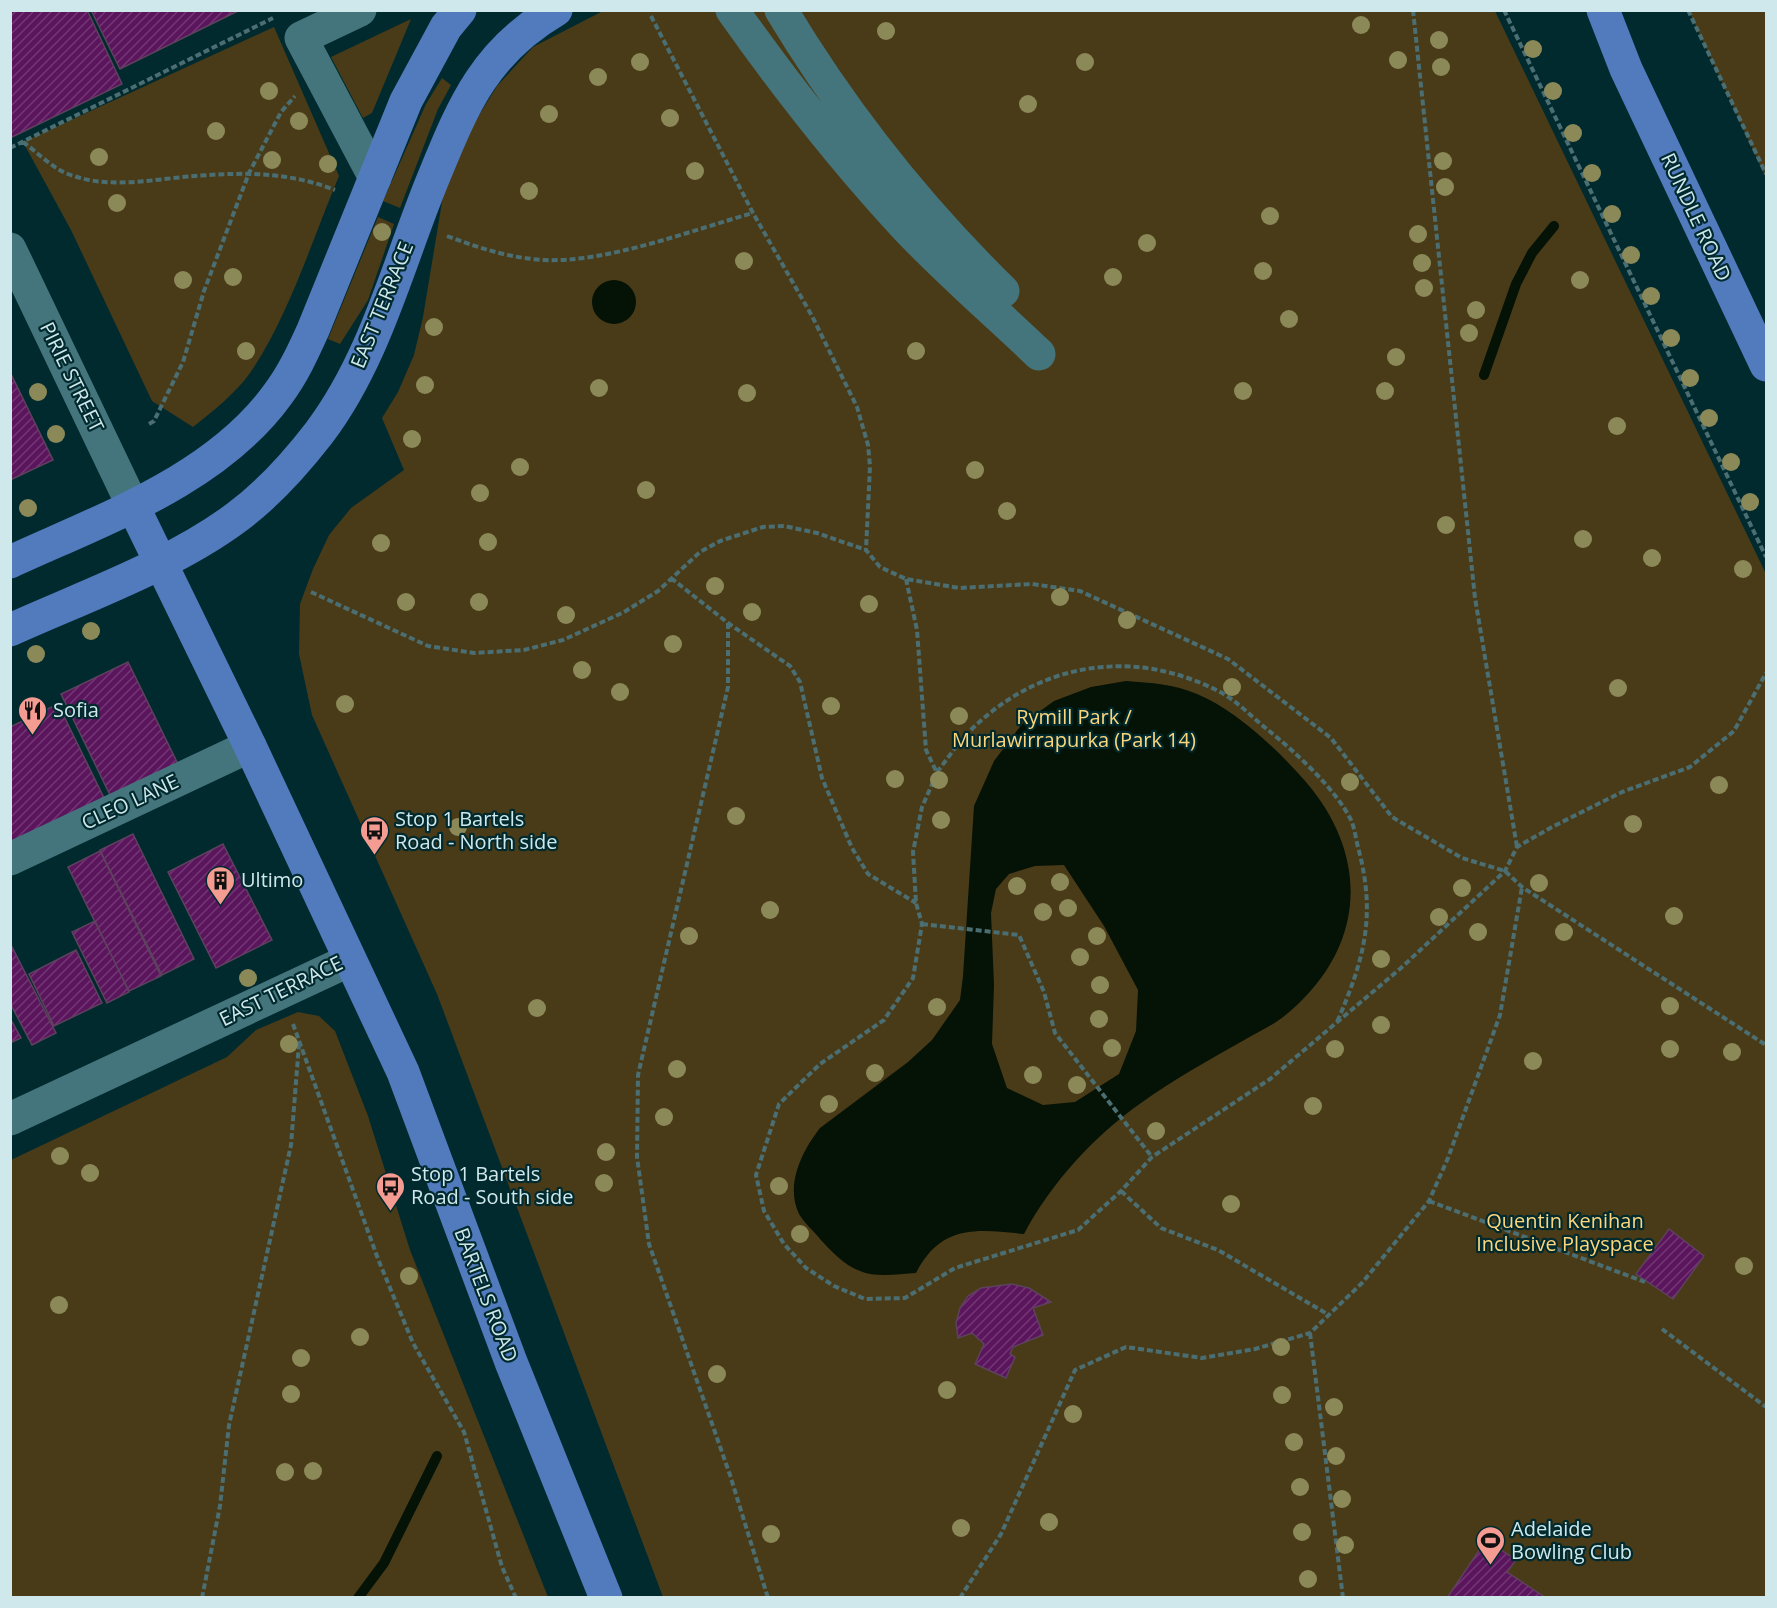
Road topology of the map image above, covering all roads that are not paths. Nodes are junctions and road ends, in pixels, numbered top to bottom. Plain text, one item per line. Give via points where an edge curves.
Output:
1 (360, 10) edge
2 (556, 10) edge
3 (732, 10) edge
4 (781, 10) edge
5 (1592, 10) edge
6 (1603, 10) edge
7 (453, 12) edge
8 (1626, 69) junction
9 (375, 178) junction
10 (10, 249) edge
11 (962, 265) junction
12 (1031, 318) dead end
13 (1039, 354) dead end
14 (1767, 365) edge
15 (133, 506) junction
16 (10, 562) edge
17 (160, 562) junction
18 (10, 630) edge
19 (250, 746) junction
20 (10, 859) edge
21 (350, 960) junction
22 (10, 1119) edge
23 (606, 1598) edge

1 - 9 street via 302,38
2 - 17 main road, EAST TERRACE via 500,54 465,102 363,358 320,432 238,517
3 - 11 street via 769,63 903,224
4 - 11 street via 831,88
5 - 8 main road, RUNDLE ROAD
6 - 8 main road, RUNDLE ROAD
7 - 9 main road via 406,101
8 - 14 main road, RUNDLE ROAD
9 - 15 main road via 308,340 278,395 210,459
10 - 15 street, PIRIE STREET
11 - 12 street
11 - 13 street
15 - 16 main road
15 - 17 main road, EAST TERRACE
17 - 18 main road
17 - 19 main road, EAST TERRACE
19 - 20 street, CLEO LANE
19 - 21 main road, EAST TERRACE
21 - 22 street, EAST TERRACE
21 - 23 main road, BARTELS ROAD via 403,1072 511,1362

